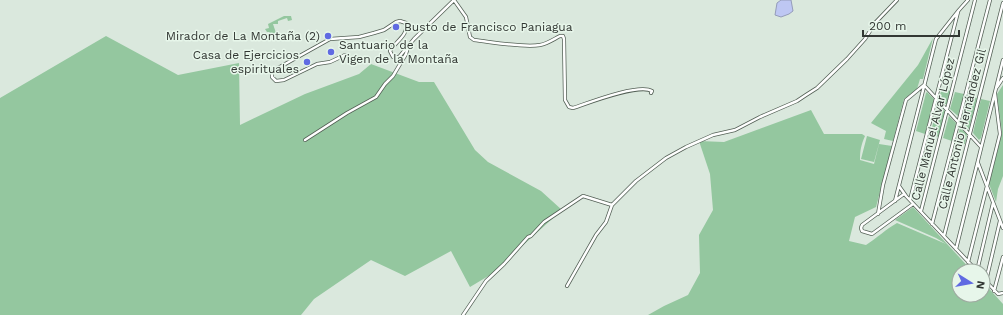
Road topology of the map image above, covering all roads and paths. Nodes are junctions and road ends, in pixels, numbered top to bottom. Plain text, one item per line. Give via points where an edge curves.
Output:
1 (454, 0) edge
2 (897, 0) edge
3 (968, 0) edge
4 (975, 0) edge
5 (990, 0) edge
6 (1003, 3) edge
7 (974, 4) junction
8 (958, 10) junction
9 (947, 25) junction
10 (954, 28) junction
11 (408, 46) junction
12 (345, 55) dead end
13 (1003, 60) edge
14 (1001, 70) edge
15 (1003, 77) edge
16 (924, 85) junction
17 (995, 91) junction
18 (650, 93) dead end
19 (936, 98) junction
20 (991, 108) junction
21 (997, 108) junction
22 (948, 110) junction
23 (958, 122) junction
24 (970, 134) junction
25 (305, 140) dead end
26 (981, 147) junction
27 (978, 162) junction
28 (975, 172) junction
29 (982, 172) junction
30 (986, 184) junction
31 (899, 185) junction
32 (912, 194) junction
33 (905, 195) junction
34 (990, 195) junction
35 (984, 196) junction
36 (910, 200) junction
37 (895, 201) junction
38 (993, 203) junction
39 (914, 204) junction
40 (612, 205) junction
41 (921, 212) junction
42 (878, 214) junction
43 (934, 218) junction
44 (929, 220) junction
45 (1000, 221) junction
46 (932, 224) junction
47 (1003, 228) edge
48 (944, 236) junction
49 (958, 239) junction
50 (952, 244) junction
51 (956, 249) junction
52 (1003, 257) edge
53 (968, 262) joint
54 (979, 263) edge
55 (990, 263) edge
56 (567, 286) dead end
57 (991, 287) edge
58 (994, 291) junction
59 (1003, 293) edge
60 (462, 315) edge

1 - 11 street
1 - 18 street via 466,17 470,37 474,40 530,46 548,43 563,36 565,100 569,107 629,91 648,89 652,91
2 - 40 street via 858,47 817,88 797,101 735,130 713,135 666,158 636,181
3 - 7 street
3 - 8 street
4 - 7 street, Calle Manuel Alvar López
5 - 23 street
6 - 24 street, Calle Antonio Hernández Gil
7 - 22 street, Calle Manuel Alvar López
8 - 9 street
8 - 10 street
9 - 10 street
9 - 16 street via 936,39
10 - 19 street
11 - 12 street via 399,57 394,58 391,54 391,49 406,28 404,22 398,21 380,32 359,37 330,39 278,68 272,72 272,77 276,81 284,80 317,64 330,62
11 - 25 street via 393,76 376,97
13 - 14 street
14 - 15 street
14 - 17 street
15 - 17 street
16 - 19 street
16 - 31 street
16 - 42 street via 906,100 883,185
17 - 20 street
17 - 21 street
19 - 22 street
19 - 32 street
20 - 21 street
20 - 26 street
21 - 30 street via 1000,134
22 - 23 street
22 - 41 street, Calle Manuel Alvar López
23 - 24 street
23 - 43 street
24 - 26 street
24 - 48 street, Calle Antonio Hernández Gil
26 - 27 street
27 - 28 street
27 - 29 street
28 - 29 street
28 - 49 street
29 - 30 street
30 - 34 street
30 - 35 street
31 - 33 street
31 - 37 street
32 - 33 street
32 - 36 street
33 - 36 street
33 - 37 street
34 - 35 street
34 - 38 street
35 - 53 street
36 - 39 street
37 - 42 street
38 - 45 street
38 - 54 street
39 - 41 street
39 - 42 street via 872,234 862,231 862,225
40 - 56 street via 606,222
40 - 60 street via 583,196 544,222 486,281
41 - 44 street
43 - 44 street
43 - 46 street
44 - 46 street
45 - 47 street
45 - 55 street
46 - 48 street
48 - 50 street
49 - 50 street
49 - 51 street
50 - 51 street
51 - 53 street
52 - 58 street
57 - 58 street
58 - 59 street via 998,294

